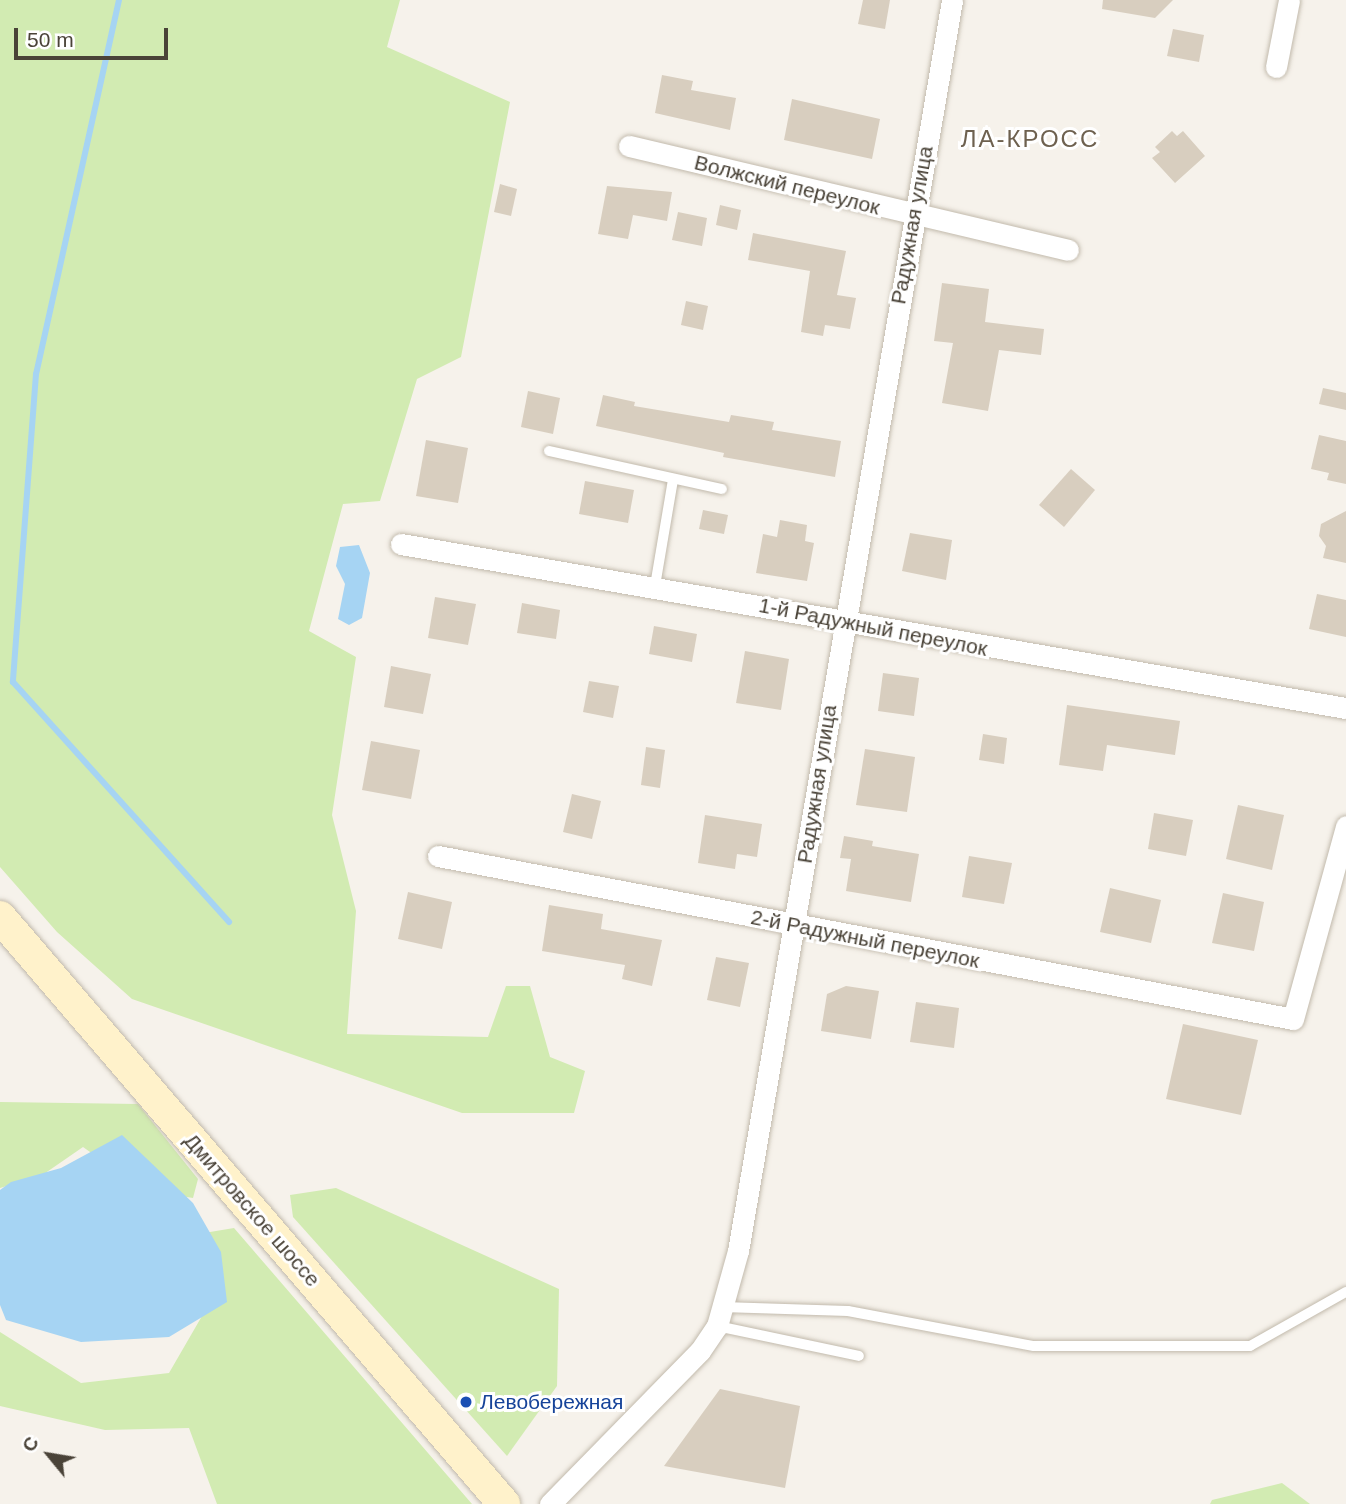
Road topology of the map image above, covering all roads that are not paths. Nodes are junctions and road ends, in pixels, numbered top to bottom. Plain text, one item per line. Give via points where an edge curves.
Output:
1 (952, 0) edge
2 (1289, 0) edge
3 (1276, 66) dead end
4 (629, 146) dead end
5 (913, 217) junction
6 (1068, 250) dead end
7 (549, 451) dead end
8 (673, 480) junction
9 (722, 489) dead end
10 (401, 544) dead end
11 (655, 586) junction
12 (844, 621) junction
13 (1346, 708) edge
14 (1346, 826) edge
15 (438, 856) dead end
16 (0, 917) edge
17 (795, 926) junction
18 (1346, 1292) edge
19 (719, 1317) junction
20 (859, 1356) dead end
21 (504, 1504) edge
22 (550, 1504) edge

1 - 5 street, Радужная улица
2 - 3 street
4 - 5 street, Волжский переулок
5 - 6 street, Волжский переулок
5 - 12 street, Радужная улица
7 - 8 lane
8 - 9 lane
8 - 11 lane
10 - 11 street, 1-й Радужный переулок
11 - 12 street, 1-й Радужный переулок
12 - 13 street, 1-й Радужный переулок
12 - 17 street, Радужная улица
14 - 17 street, 2-й Радужный переулок via 1293,1019
15 - 17 street, 2-й Радужный переулок
16 - 21 street, Дмитровское шоссе
17 - 19 street, Радужная улица via 738,1251
18 - 19 lane via 1250,1346 1034,1346 848,1311
19 - 20 lane
19 - 22 street, Радужная улица via 700,1351

